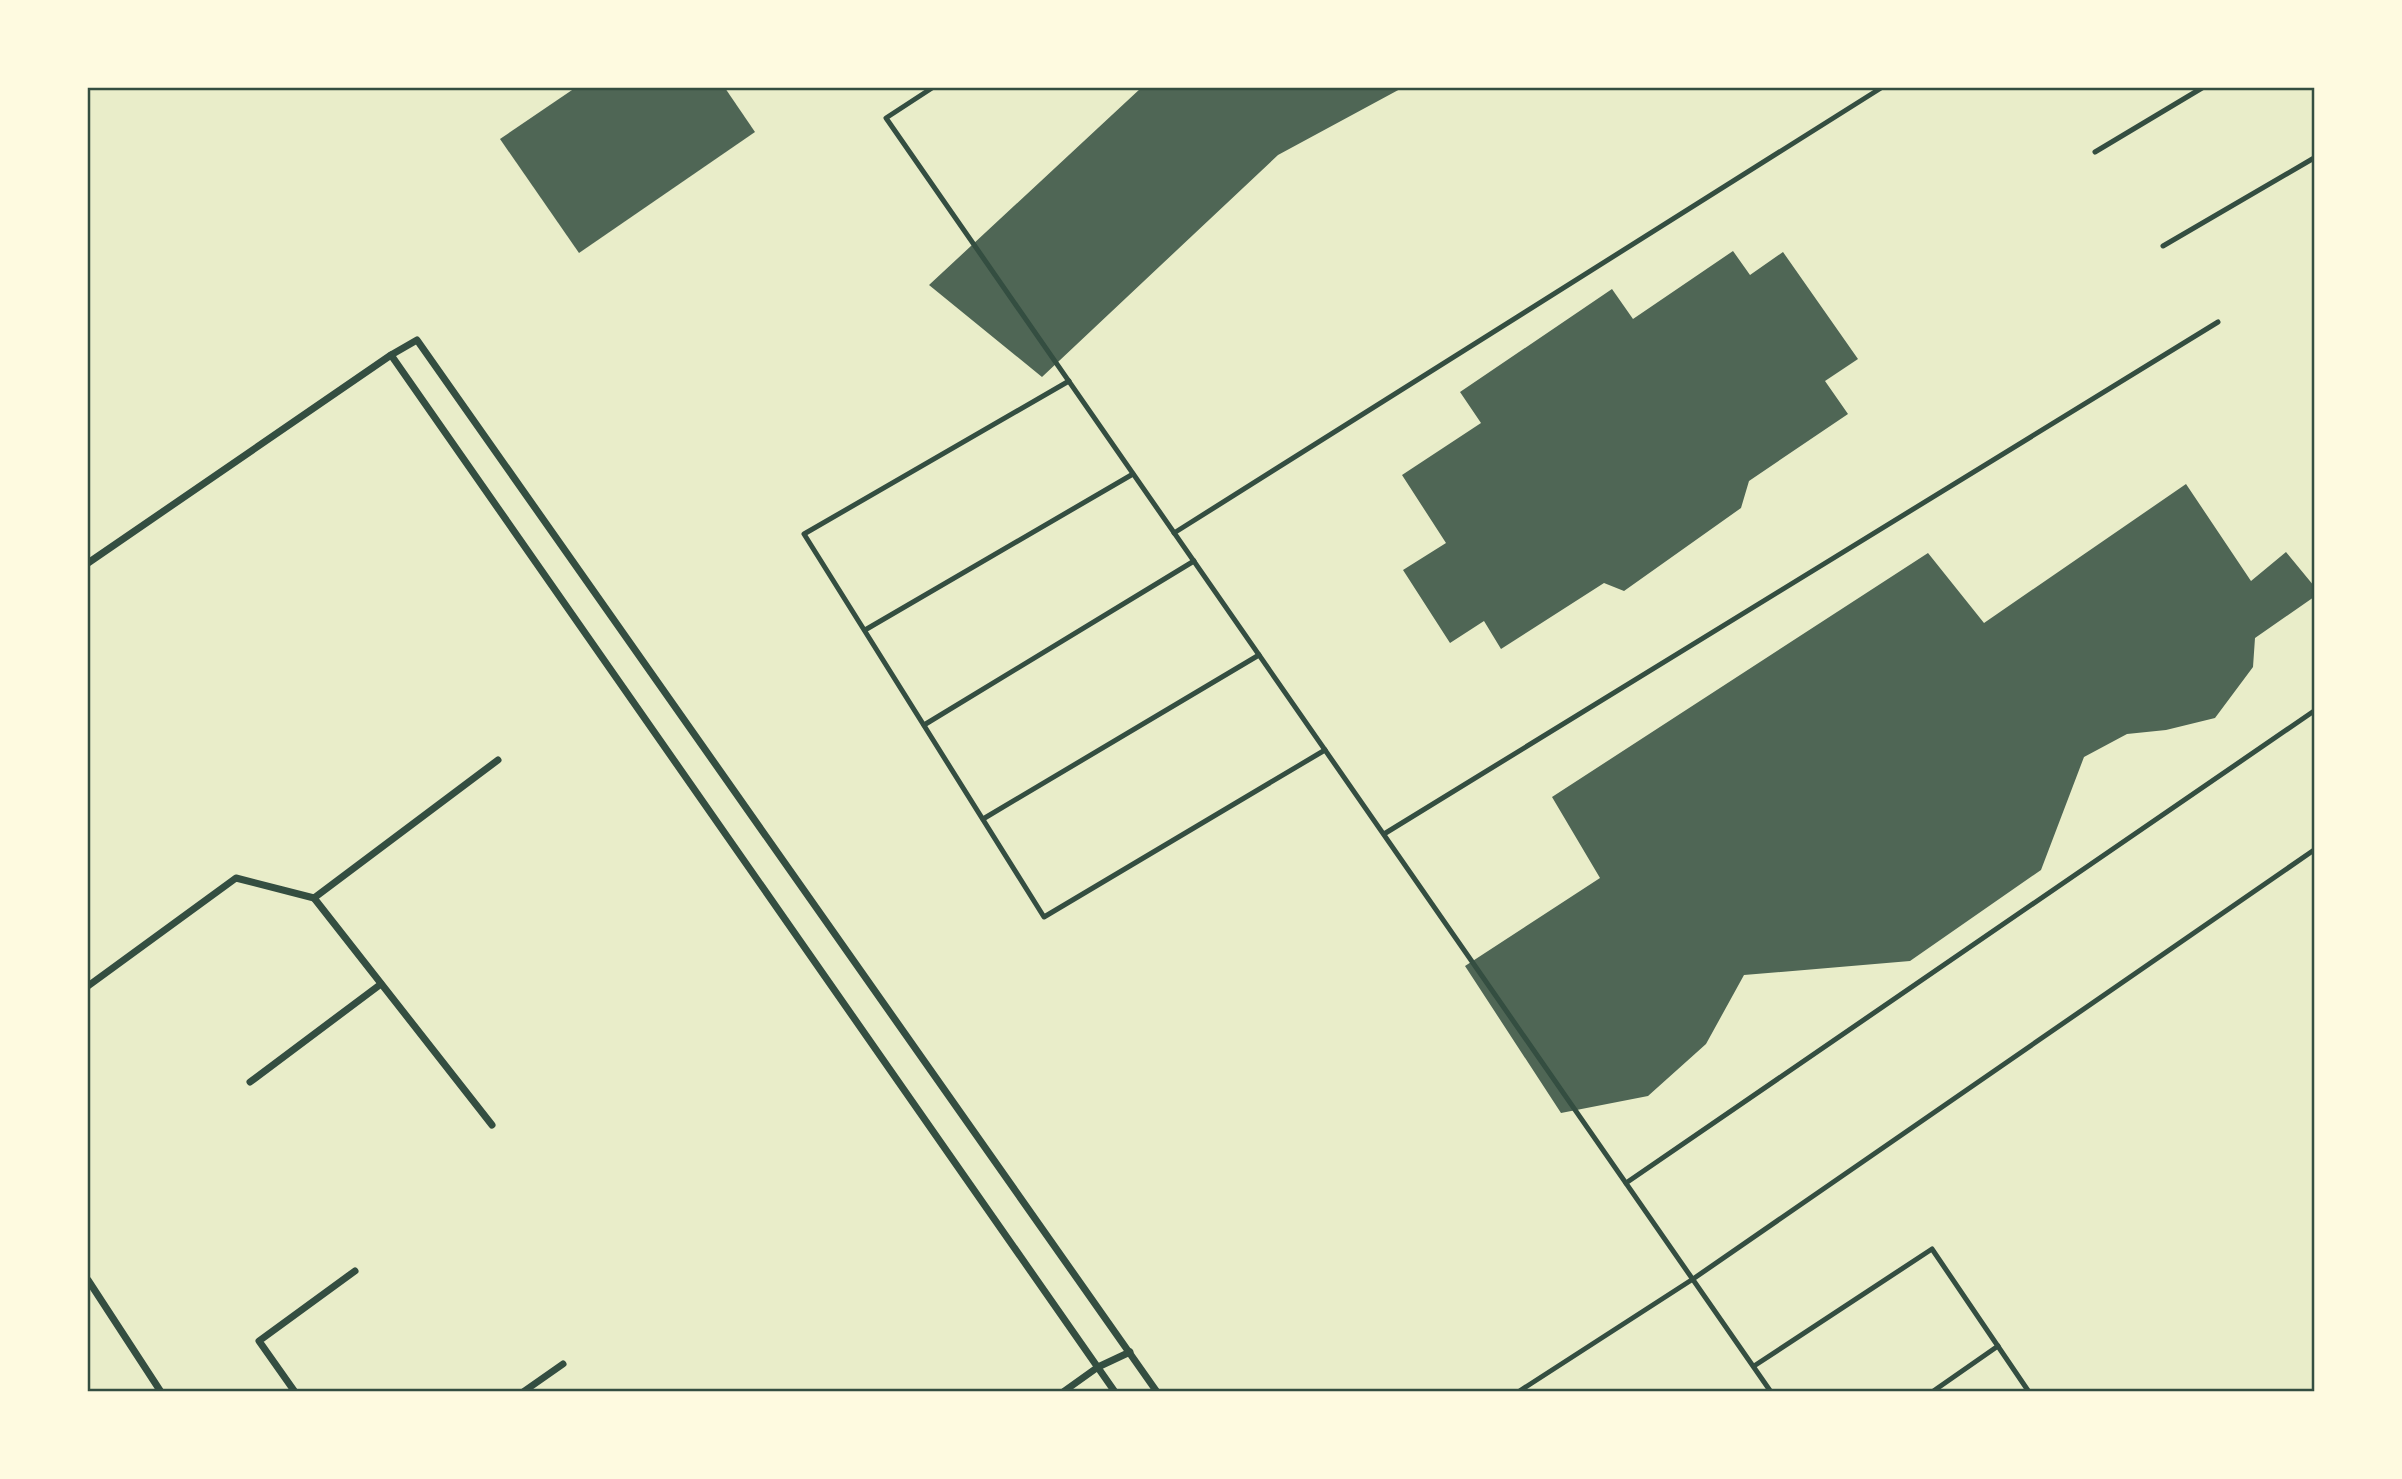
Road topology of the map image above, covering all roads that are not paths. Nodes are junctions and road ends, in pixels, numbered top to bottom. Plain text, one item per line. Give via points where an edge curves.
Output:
1 (932, 88) edge
2 (1881, 88) edge
3 (2202, 88) edge
4 (2095, 152) dead end
5 (2315, 158) edge
6 (2163, 246) dead end
7 (2218, 322) dead end
8 (391, 355) junction
9 (1069, 381) junction
10 (1133, 474) junction
11 (1174, 533) junction
12 (1194, 562) junction
13 (88, 563) edge
14 (865, 630) junction
15 (1259, 655) junction
16 (2315, 711) edge
17 (924, 725) junction
18 (1325, 750) junction
19 (498, 760) dead end
20 (983, 819) junction
21 (1384, 834) junction
22 (2315, 850) edge
23 (314, 898) junction
24 (381, 984) junction
25 (88, 986) edge
26 (250, 1082) dead end
27 (492, 1125) dead end
28 (1626, 1182) junction
29 (355, 1270) dead end
30 (1693, 1279) junction
31 (88, 1280) edge
32 (1998, 1346) junction
33 (1130, 1352) junction
34 (563, 1364) dead end
35 (1754, 1366) junction
36 (1098, 1367) junction
37 (161, 1391) edge
38 (295, 1391) edge
39 (523, 1391) edge
40 (1063, 1391) edge
41 (1115, 1391) edge
42 (1157, 1391) edge
43 (1518, 1391) edge
44 (1771, 1391) edge
45 (1932, 1391) edge
46 (2029, 1391) edge

1 - 9 lane via 886,118
2 - 11 lane
3 - 4 lane
5 - 6 lane
7 - 21 lane
8 - 13 street
8 - 33 street via 418,340
8 - 36 street
9 - 10 lane
9 - 14 lane via 804,534
10 - 11 lane
10 - 14 lane
11 - 12 lane
12 - 15 lane
12 - 17 lane
14 - 17 lane
15 - 18 lane
15 - 20 lane
16 - 28 lane
17 - 20 lane
18 - 20 lane via 1044,917
18 - 21 lane
19 - 23 street
21 - 28 lane
22 - 30 lane
23 - 24 street
23 - 25 street via 236,878
24 - 26 street
24 - 27 street
28 - 30 lane
29 - 38 street via 258,1341
30 - 35 lane
30 - 43 lane
31 - 37 street
32 - 35 lane via 1933,1249
32 - 45 lane
32 - 46 lane
33 - 36 street
33 - 42 street
34 - 39 street
35 - 44 lane
36 - 40 street
36 - 41 street

